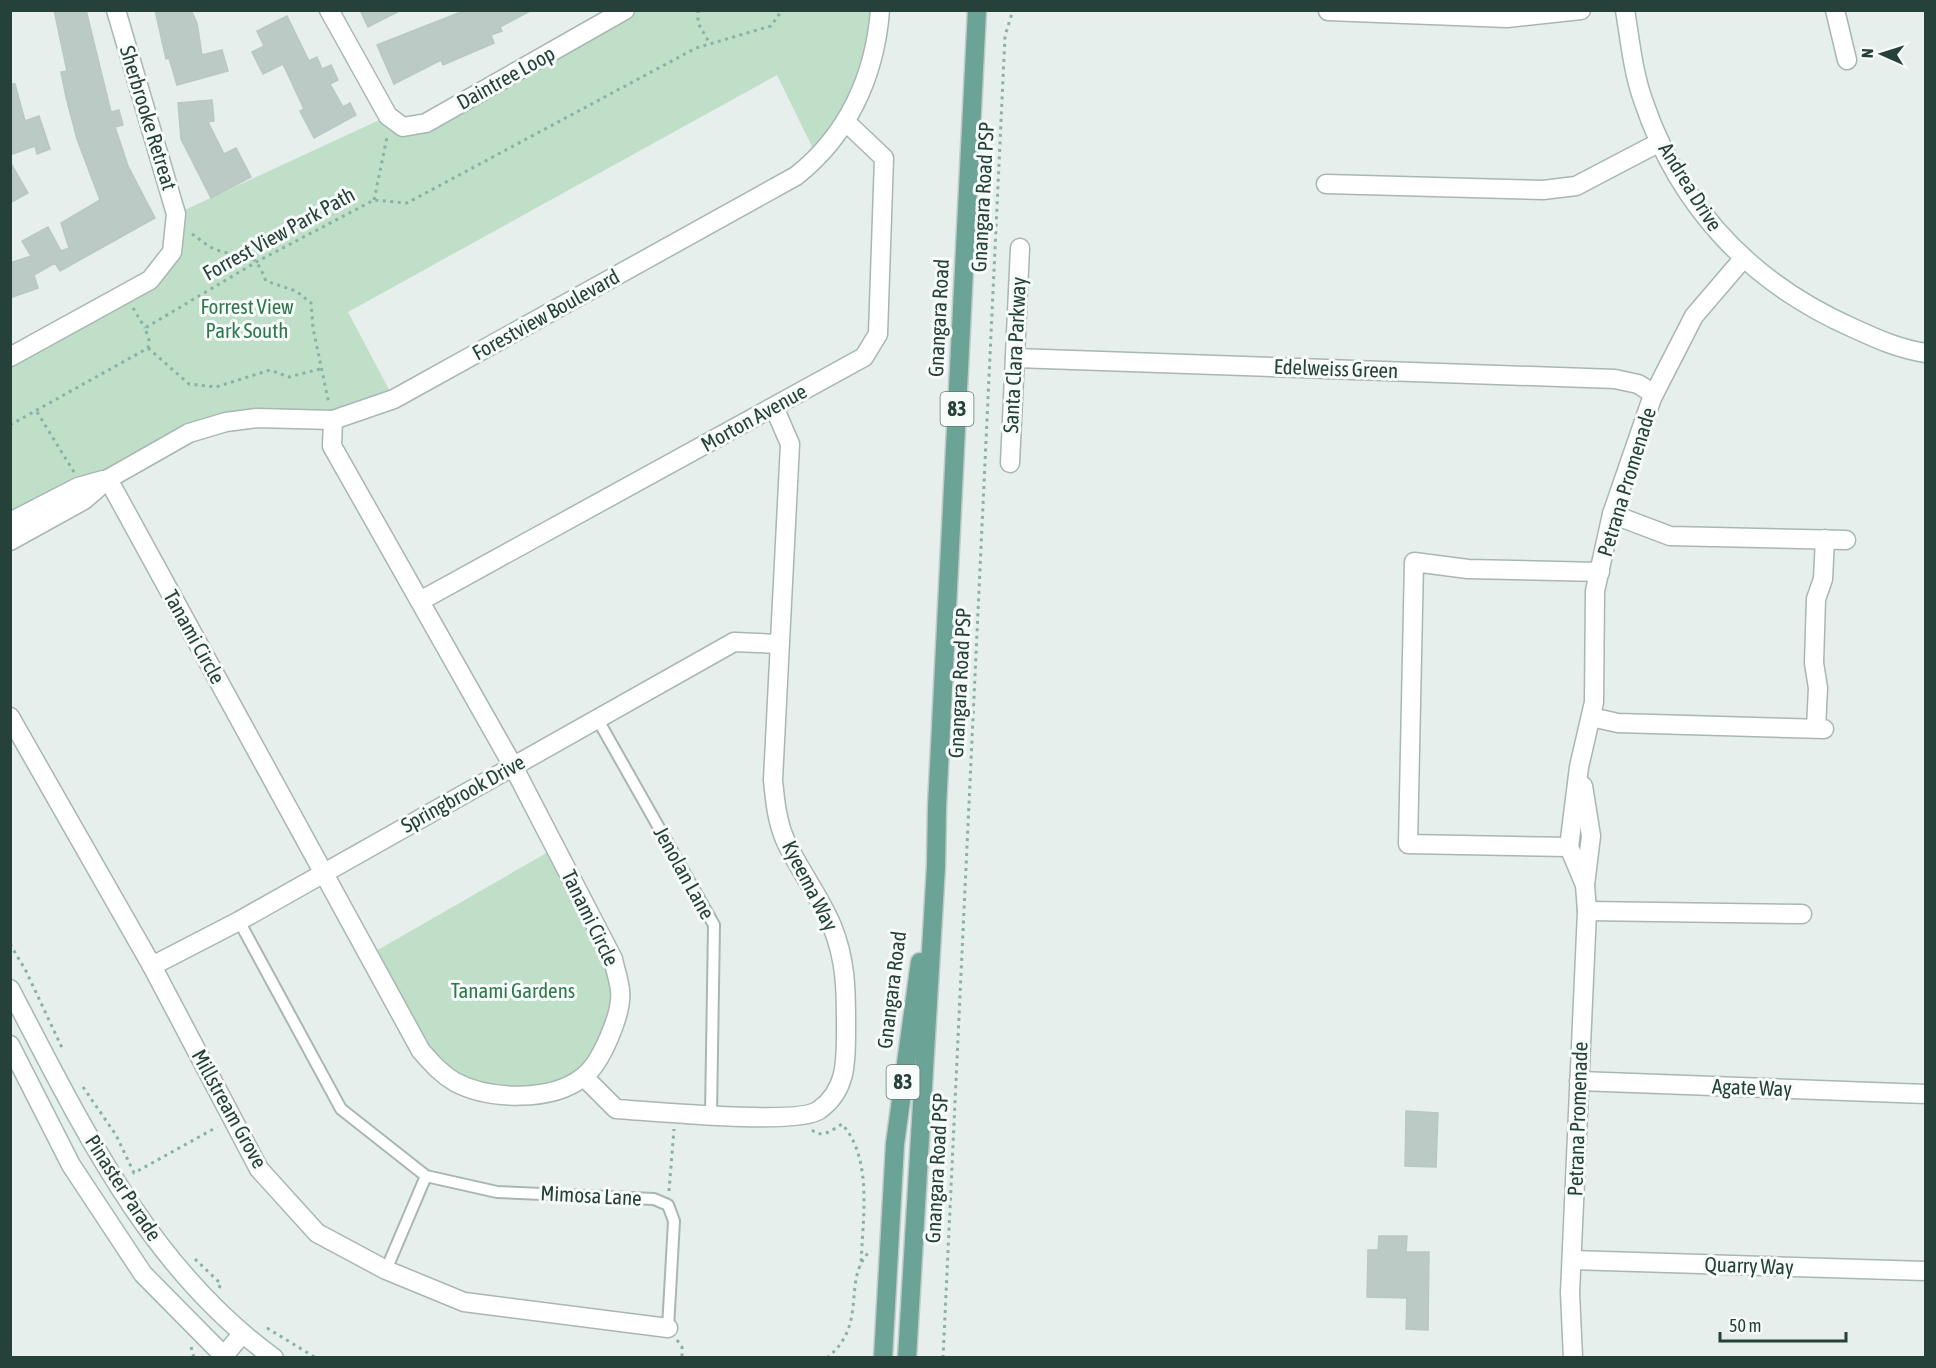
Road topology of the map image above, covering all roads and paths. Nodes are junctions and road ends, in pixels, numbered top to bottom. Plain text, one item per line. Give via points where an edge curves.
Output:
1 (116, 10) edge
2 (329, 10) edge
3 (698, 10) edge
4 (782, 10) edge
5 (880, 10) edge
6 (977, 10) edge
7 (1013, 10) edge
8 (1581, 10) edge
9 (1625, 10) edge
10 (1835, 10) edge
11 (622, 11) edge
12 (1329, 11) edge
13 (710, 44) junction
14 (1847, 60) dead end
15 (388, 116) junction
16 (846, 122) junction
17 (1660, 142) junction
18 (1326, 184) dead end
19 (374, 200) junction
20 (175, 225) junction
21 (1020, 248) dead end
22 (1742, 260) junction
23 (258, 261) junction
24 (124, 294) junction
25 (144, 328) junction
26 (148, 348) junction
27 (1926, 353) edge
28 (10, 357) edge
29 (1015, 358) junction
30 (320, 368) junction
31 (1654, 394) junction
32 (774, 407) junction
33 (37, 412) junction
34 (333, 420) junction
35 (10, 426) edge
36 (1010, 463) dead end
37 (108, 479) junction
38 (81, 487) junction
39 (1612, 514) junction
40 (10, 522) edge
41 (1825, 539) junction
42 (1846, 540) dead end
43 (10, 541) edge
44 (1600, 572) junction
45 (420, 601) junction
46 (779, 644) junction
47 (10, 717) edge
48 (1591, 717) junction
49 (598, 720) junction
50 (513, 766) junction
51 (1579, 767) junction
52 (937, 807) junction
53 (1569, 847) junction
54 (323, 872) junction
55 (1585, 885) junction
56 (1587, 911) junction
57 (1802, 914) dead end
58 (239, 921) junction
59 (10, 944) edge
60 (152, 966) junction
61 (10, 988) edge
62 (10, 1045) edge
63 (66, 1056) dead end
64 (76, 1077) dead end
65 (584, 1077) junction
66 (1579, 1081) junction
67 (1926, 1094) edge
68 (675, 1112) junction
69 (711, 1114) junction
70 (798, 1117) junction
71 (232, 1118) junction
72 (426, 1176) junction
73 (668, 1205) junction
74 (890, 1231) junction
75 (1572, 1260) junction
76 (861, 1266) junction
77 (386, 1270) junction
78 (1926, 1271) edge
79 (221, 1284) dead end
80 (226, 1291) dead end
81 (264, 1327) dead end
82 (668, 1328) joint
83 (242, 1334) junction
84 (1572, 1356) edge
85 (224, 1357) edge
86 (274, 1358) edge
87 (316, 1358) edge
88 (827, 1358) edge
89 (883, 1358) edge
90 (907, 1358) edge
91 (943, 1358) edge

1 - 20 street, Sherbrooke Retreat via 176,214
2 - 15 street
3 - 13 path via 698,23
4 - 13 path, Forrest View Park Path via 771,26
5 - 16 street, Forestview Boulevard via 874,56
6 - 52 main road, Gnangara Road / 83
7 - 91 path, Gnangara Road PSP via 1005,36
8 - 12 street via 1507,18
9 - 17 street, Andrea Drive via 1642,99
10 - 14 street
11 - 15 street, Daintree Loop via 426,123 404,127
13 - 19 path, Forrest View Park Path via 407,203
15 - 19 path via 386,148
16 - 32 street, Morton Avenue via 884,158 878,334 864,357
16 - 34 street, Forestview Boulevard via 818,159 796,176 394,399
17 - 18 street via 1565,188
17 - 22 street, Andrea Drive via 1707,222
19 - 23 path, Forrest View Park Path
20 - 23 path via 216,250 246,254
20 - 24 street, Sherbrooke Retreat via 172,252 150,280
21 - 29 street, Santa Clara Parkway
22 - 27 street, Andrea Drive via 1815,312 1898,349
22 - 31 street, Petrana Promenade via 1694,316
23 - 25 path, Forrest View Park Path
23 - 30 path via 266,281 296,291 311,303
24 - 25 path
24 - 28 street, Sherbrooke Retreat
25 - 26 path
26 - 30 path via 189,384 216,387 270,370 289,377
26 - 33 path
29 - 31 street, Edelweiss Green via 1615,379 1638,384
29 - 36 street, Santa Clara Parkway
30 - 34 path
31 - 39 street, Petrana Promenade
32 - 45 street, Morton Avenue
32 - 46 street, Kyeema Way via 790,444
33 - 35 path
33 - 38 path
34 - 37 street, Forestview Boulevard via 279,417 226,422 189,433
34 - 45 street, Tanami Circle via 332,446
37 - 38 street, Forestview Boulevard
37 - 43 street, Forestview Boulevard via 84,500
37 - 54 street, Tanami Circle
38 - 40 street, Forestview Boulevard
39 - 41 street via 1670,536
39 - 44 street, Petrana Promenade
41 - 42 street
41 - 48 street via 1823,579 1816,599 1814,663 1820,729 1618,723
44 - 48 street, Petrana Promenade via 1595,591
44 - 53 street via 1468,568 1414,562 1408,844
45 - 50 street, Tanami Circle
46 - 49 street, Springbrook Drive via 734,642
46 - 70 street, Kyeema Way via 773,780 776,809 786,841 832,925 846,967 846,1066 840,1088 817,1112
47 - 60 street, Millstream Grove
48 - 51 street, Petrana Promenade
49 - 50 street, Springbrook Drive
49 - 69 lane, Jenolan Lane via 714,925
50 - 54 street, Springbrook Drive
50 - 65 street, Tanami Circle via 613,959 621,992 603,1050
51 - 53 street, Petrana Promenade
51 - 55 street via 1591,836
52 - 74 main road, Gnangara Road / 83 via 919,977 895,1144
52 - 90 main road, Gnangara Road / 83
53 - 55 street
54 - 58 street, Springbrook Drive
54 - 65 street, Tanami Circle via 421,1052 438,1071 456,1083 486,1093 518,1097 558,1090
55 - 56 street, Petrana Promenade
56 - 57 street
56 - 66 street, Petrana Promenade
58 - 60 street, Springbrook Drive
58 - 72 lane, Mimosa Lane via 341,1109
59 - 63 path
60 - 71 street, Millstream Grove
61 - 83 street, Pinaster Parade via 99,1157 170,1260
62 - 85 street, Pinaster Parade via 71,1165 143,1274
64 - 71 path via 116,1135 134,1173
65 - 68 street, Kyeema Way via 616,1109
66 - 67 street, Agate Way
66 - 75 street, Petrana Promenade
68 - 69 street, Kyeema Way
68 - 73 path
69 - 70 street, Kyeema Way
70 - 76 path via 815,1133 827,1134 842,1124 848,1131 862,1166
71 - 77 street, Millstream Grove via 259,1169 317,1233
72 - 73 lane, Mimosa Lane via 497,1192 654,1199
72 - 77 lane
73 - 82 lane, Mimosa Lane via 674,1221
74 - 76 path
74 - 89 main road, Gnangara Road / 83
75 - 78 street, Quarry Way
75 - 84 street, Petrana Promenade
76 - 88 path via 850,1329
77 - 82 street, Millstream Grove via 464,1302
79 - 80 path
81 - 87 path
83 - 85 street
83 - 86 street, Pinaster Parade

